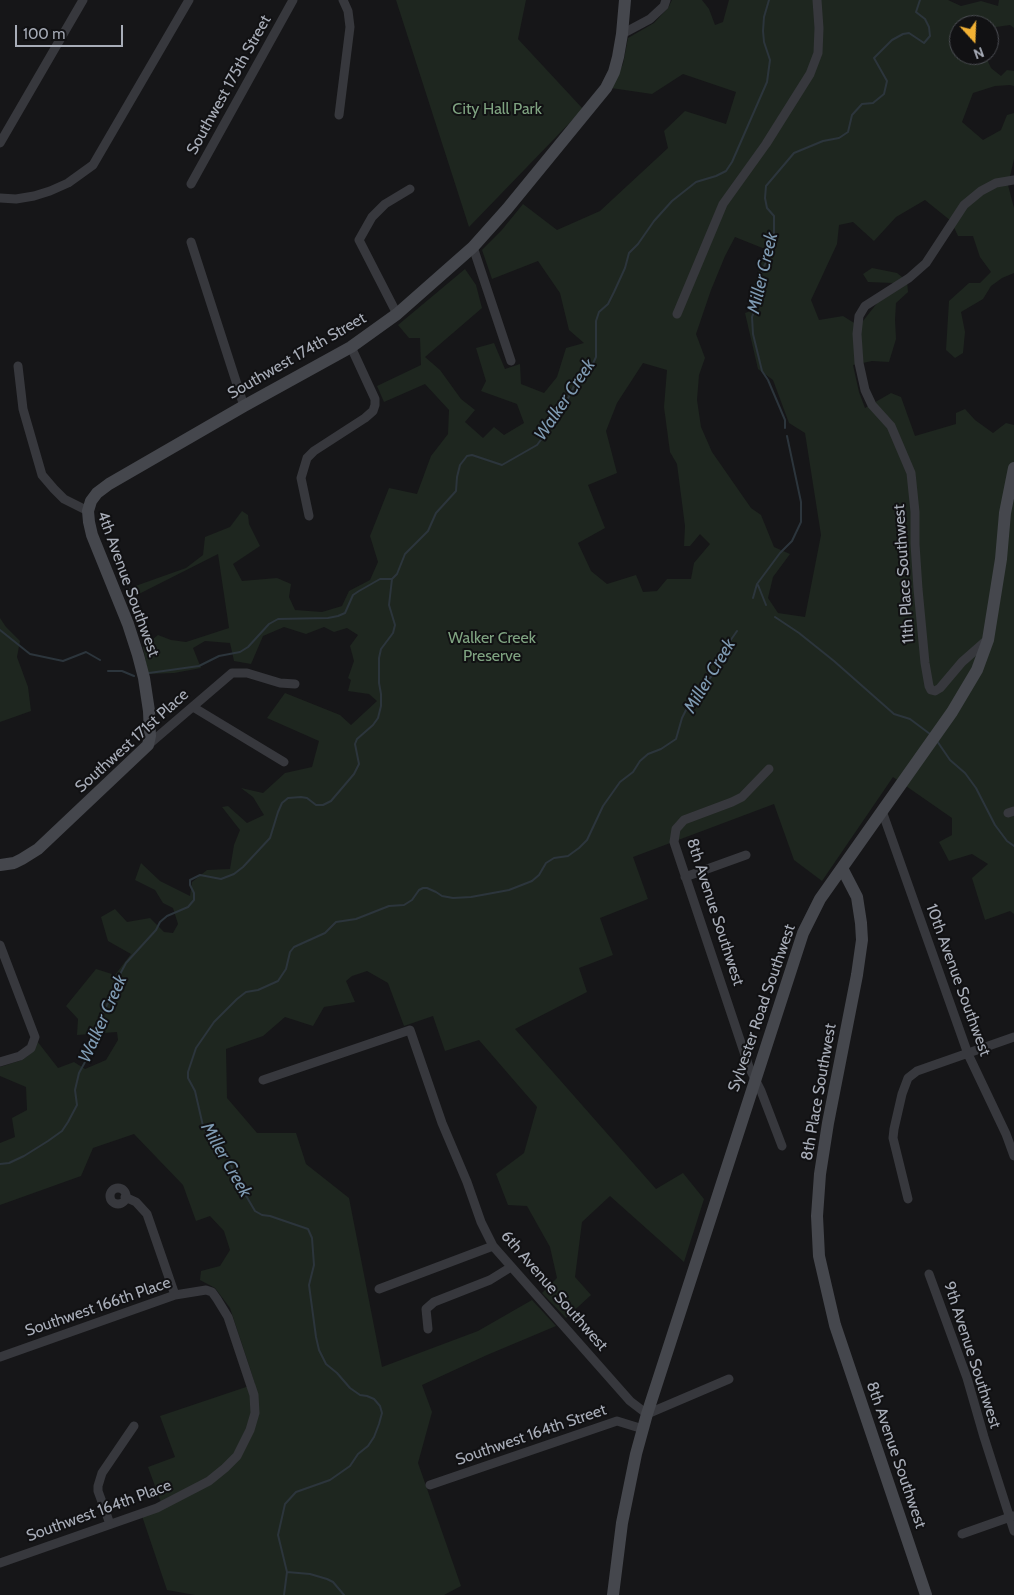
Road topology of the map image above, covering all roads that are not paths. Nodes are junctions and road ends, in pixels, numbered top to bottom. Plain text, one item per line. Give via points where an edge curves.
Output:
1 (83, 0) edge
2 (189, 0) edge
3 (293, 0) edge
4 (343, 0) edge
5 (625, 0) edge
6 (666, 0) edge
7 (817, 0) edge
8 (622, 34) junction
9 (339, 115) dead end
10 (0, 143) edge
11 (1014, 180) edge
12 (191, 184) dead end
13 (410, 189) dead end
14 (0, 198) edge
15 (191, 242) dead end
16 (473, 247) junction
17 (397, 314) junction
18 (677, 314) dead end
19 (351, 347) junction
20 (511, 361) dead end
21 (18, 366) dead end
22 (244, 406) junction
23 (1014, 468) edge
24 (88, 512) junction
25 (309, 516) dead end
26 (988, 640) junction
27 (295, 684) dead end
28 (193, 707) junction
29 (148, 745) junction
30 (284, 762) dead end
31 (770, 769) dead end
32 (882, 810) junction
33 (746, 855) dead end
34 (0, 865) edge
35 (842, 868) junction
36 (685, 877) junction
37 (0, 945) edge
38 (1014, 1037) edge
39 (968, 1054) junction
40 (0, 1062) edge
41 (754, 1079) junction
42 (263, 1080) dead end
43 (782, 1146) dead end
44 (1014, 1156) edge
45 (125, 1196) dead end
46 (908, 1200) dead end
47 (492, 1246) junction
48 (511, 1267) junction
49 (929, 1274) dead end
50 (379, 1289) dead end
51 (206, 1290) joint
52 (175, 1296) junction
53 (835, 1325) joint
54 (428, 1329) dead end
55 (0, 1357) edge
56 (729, 1379) dead end
57 (647, 1414) junction
58 (134, 1426) dead end
59 (643, 1429) junction
60 (430, 1485) dead end
61 (1012, 1516) edge
62 (110, 1524) junction
63 (1014, 1531) edge
64 (962, 1534) dead end
65 (0, 1563) edge
66 (613, 1595) edge
67 (926, 1595) edge

1 - 10 street
2 - 14 street via 93,165 50,191 16,199
3 - 12 street, Southwest 175th Street
4 - 9 street via 350,27
5 - 8 street, Southwest 174th Street
6 - 8 street via 650,19
7 - 18 street via 818,53 810,74 723,204
8 - 16 street, Southwest 174th Street via 614,72 606,88
11 - 26 street, 11th Place Southwest via 981,190 964,205 926,263 865,306 857,334 865,390 872,405 890,426 911,473 918,590 931,690 940,688 962,662
13 - 17 street via 385,204 364,228 359,240
15 - 22 street
16 - 17 street, Southwest 174th Street
16 - 20 street
17 - 19 street, Southwest 174th Street
19 - 22 street, Southwest 174th Street
19 - 25 street via 375,405 365,418 307,458 301,478
21 - 24 street, 4th Avenue Southwest via 23,409 42,475 64,498
22 - 24 street, Southwest 174th Street via 97,492
23 - 26 street, Sylvester Road Southwest
24 - 29 street, 4th Avenue Southwest via 92,535 128,624 142,670 150,726
26 - 32 street, Sylvester Road Southwest via 977,670 952,712
27 - 28 street, Southwest 171st Place via 247,673 232,673
28 - 29 street, Southwest 171st Place
28 - 30 street
29 - 34 street, Southwest 171st Place via 38,849 22,860
31 - 36 street, 8th Avenue Southwest via 742,797 684,820 676,829 674,842
32 - 35 street, Sylvester Road Southwest
32 - 39 street, 10th Avenue Southwest
33 - 36 street
35 - 41 street, Sylvester Road Southwest via 820,899 803,932
35 - 53 street, 8th Place Southwest via 857,896 862,940 828,1122 817,1216 819,1256
36 - 41 street, 8th Avenue Southwest
37 - 40 street via 35,1034 34,1044 20,1056
38 - 39 street
39 - 44 street, 10th Avenue Southwest
39 - 46 street via 917,1071 908,1078 893,1138
41 - 43 street, 8th Avenue Southwest
41 - 57 street, Sylvester Road Southwest
42 - 47 street, 6th Avenue Southwest via 410,1030 442,1123
45 - 52 street via 147,1214
47 - 48 street, 6th Avenue Southwest
47 - 50 street
48 - 54 street via 490,1280 434,1302 426,1309
48 - 57 street, 6th Avenue Southwest via 630,1402
49 - 61 street, 9th Avenue Southwest
51 - 52 street, Southwest 166th Place
51 - 62 street, Southwest 164th Place via 218,1299 228,1317 254,1395 255,1413 246,1440 237,1456 209,1481 157,1508
52 - 55 street, Southwest 166th Place
53 - 67 street, 8th Avenue Southwest
56 - 57 street
57 - 59 street, Sylvester Road Southwest
58 - 62 street via 102,1473 98,1486
59 - 60 street, Southwest 164th Street via 617,1421
59 - 66 street, Sylvester Road Southwest via 622,1523
61 - 63 street, 9th Avenue Southwest
61 - 64 street
62 - 65 street, Southwest 164th Place

